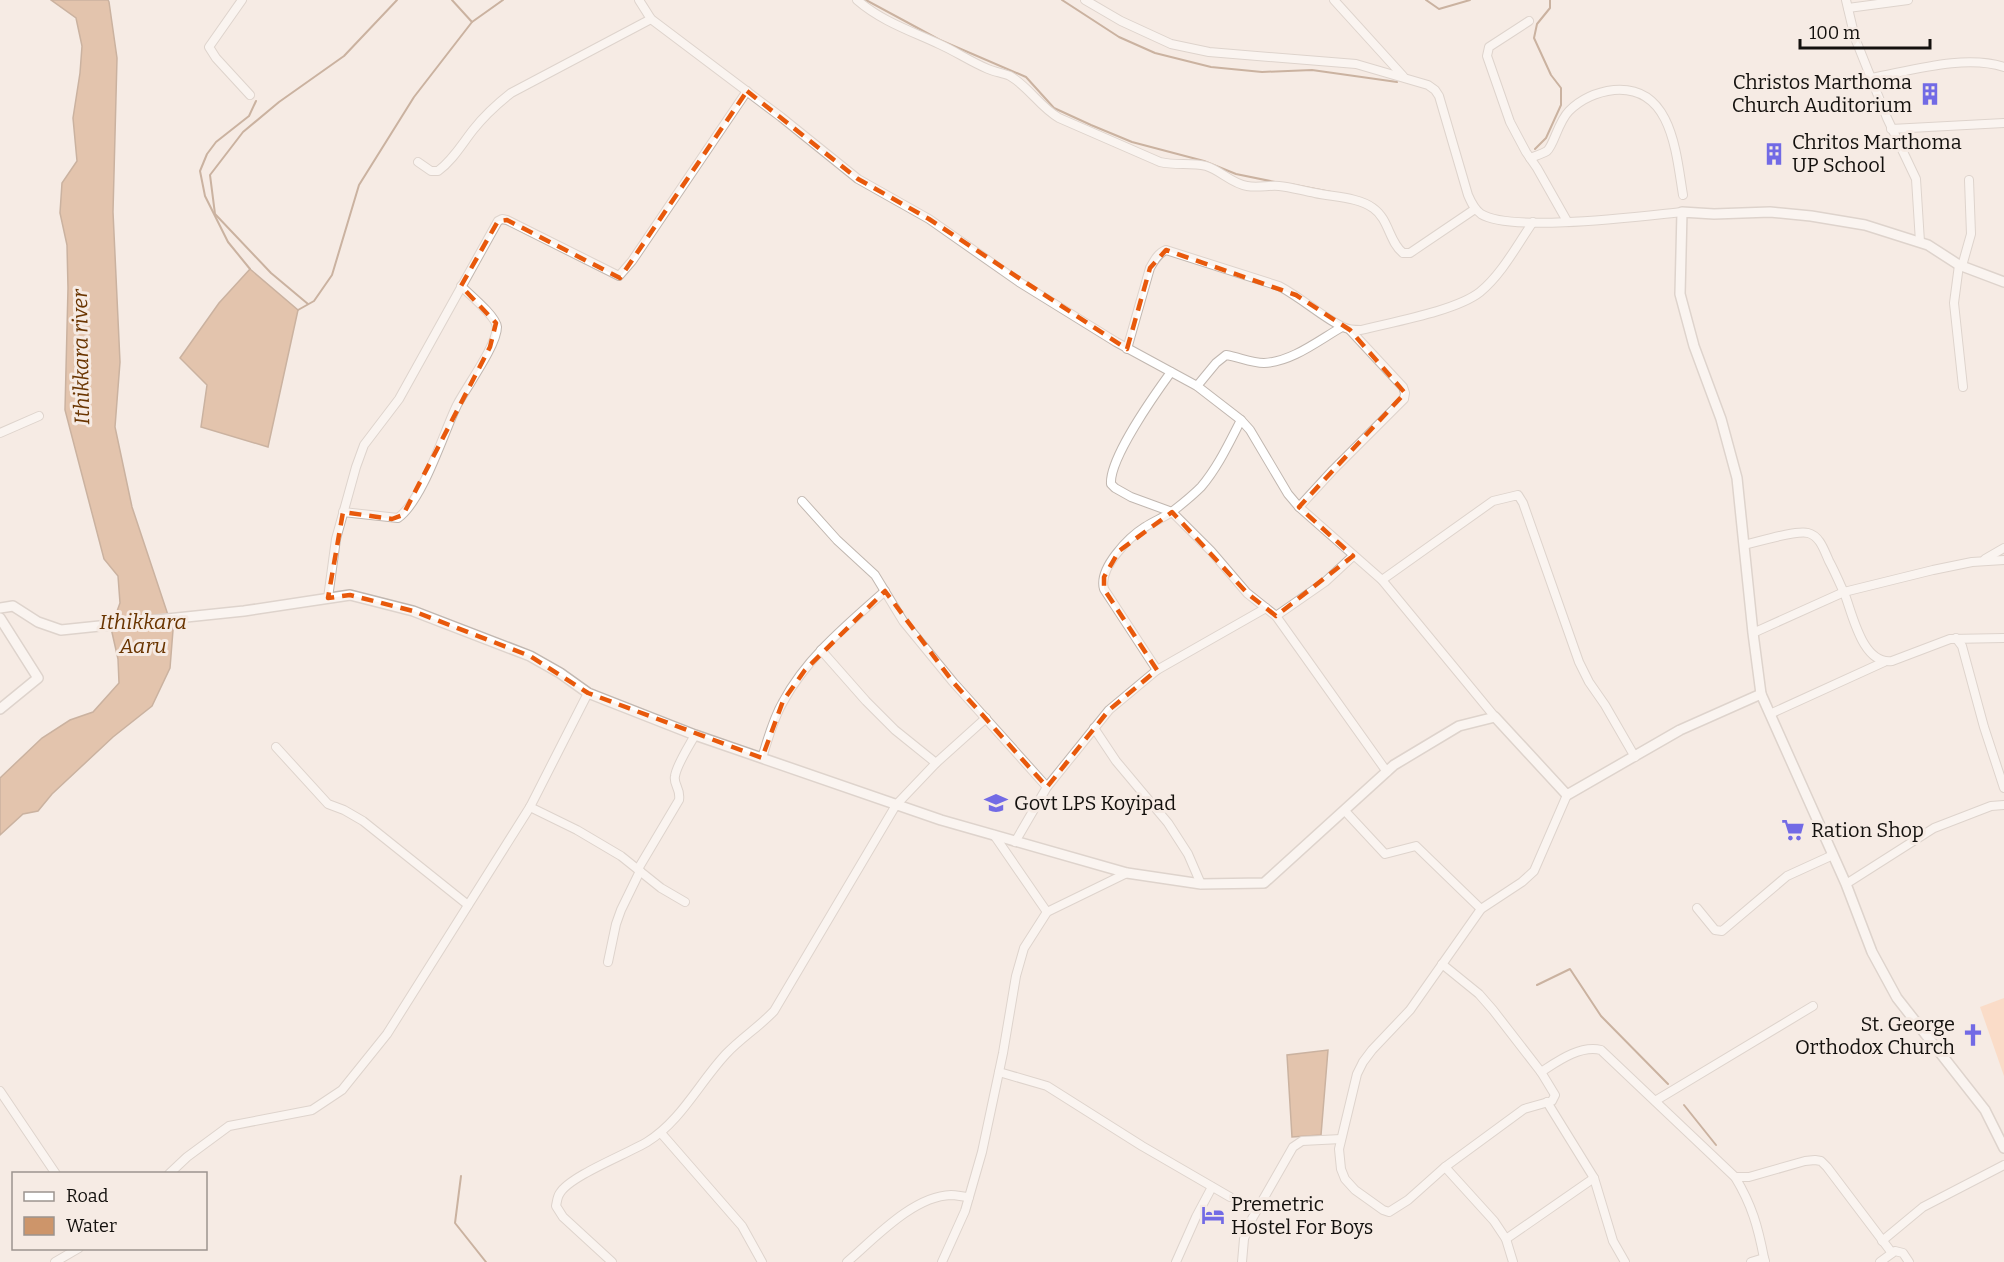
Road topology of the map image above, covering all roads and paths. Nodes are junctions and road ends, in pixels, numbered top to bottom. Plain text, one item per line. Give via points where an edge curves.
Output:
1 (242, 0) edge
2 (639, 0) edge
3 (857, 0) edge
4 (1085, 0) edge
5 (1334, 0) edge
6 (1908, 0) edge
7 (1847, 4) edge
8 (651, 19) junction
9 (1529, 21) dead end
10 (2004, 67) edge
11 (1404, 77) junction
12 (1871, 78) junction
13 (747, 91) junction
14 (250, 95) dead end
15 (2004, 123) edge
16 (1892, 129) junction
17 (1530, 158) junction
18 (418, 162) dead end
19 (1969, 180) dead end
20 (1683, 195) dead end
21 (1475, 209) junction
22 (1682, 212) junction
23 (1567, 221) junction
24 (1533, 222) junction
25 (1920, 242) junction
26 (1960, 266) junction
27 (2004, 282) edge
28 (461, 286) junction
29 (1342, 327) junction
30 (1350, 330) junction
31 (1127, 349) junction
32 (1171, 372) junction
33 (1197, 386) junction
34 (1963, 387) dead end
35 (39, 416) dead end
36 (1241, 420) junction
37 (0, 433) edge
38 (802, 501) dead end
39 (1299, 507) junction
40 (344, 512) junction
41 (1172, 512) junction
42 (1744, 545) junction
43 (2004, 548) edge
44 (1353, 556) junction
45 (1984, 560) junction
46 (2004, 560) edge
47 (1382, 580) junction
48 (885, 591) junction
49 (1844, 592) junction
50 (328, 598) junction
51 (0, 608) edge
52 (1266, 608) junction
53 (1276, 616) junction
54 (0, 618) edge
55 (1753, 633) junction
56 (1956, 638) junction
57 (2004, 638) edge
58 (821, 650) junction
59 (1884, 662) junction
60 (1157, 670) junction
61 (588, 693) junction
62 (1761, 694) junction
63 (0, 709) edge
64 (1770, 714) junction
65 (1495, 717) junction
66 (986, 718) junction
67 (1094, 728) junction
68 (695, 735) junction
69 (276, 747) dead end
70 (1635, 756) junction
71 (762, 758) junction
72 (936, 763) junction
73 (1387, 772) junction
74 (1047, 787) junction
75 (2004, 788) edge
76 (1567, 795) junction
77 (896, 805) junction
78 (2004, 805) edge
79 (530, 807) junction
80 (1345, 812) junction
81 (994, 835) junction
82 (1015, 842) junction
83 (1833, 855) junction
84 (639, 870) junction
85 (1127, 873) junction
86 (1201, 884) junction
87 (1846, 884) junction
88 (685, 902) dead end
89 (468, 905) junction
90 (1697, 908) dead end
91 (1481, 909) junction
92 (1047, 912) junction
93 (608, 962) dead end
94 (1442, 964) junction
95 (1813, 1006) dead end
96 (999, 1072) junction
97 (1540, 1072) junction
98 (0, 1092) edge
99 (1655, 1101) junction
100 (1547, 1102) junction
101 (661, 1133) junction
102 (1341, 1139) junction
103 (2004, 1148) edge
104 (2004, 1165) edge
105 (1445, 1167) junction
106 (55, 1172) edge
107 (170, 1172) edge
108 (1594, 1178) junction
109 (1735, 1178) junction
110 (1212, 1187) junction
111 (969, 1197) junction
112 (1230, 1197) dead end
113 (1506, 1239) junction
114 (1882, 1241) junction
115 (76, 1250) edge
116 (1892, 1253) junction
117 (1765, 1260) edge
118 (55, 1262) edge
119 (612, 1262) edge
120 (762, 1262) edge
121 (847, 1262) edge
122 (942, 1262) edge
123 (1176, 1262) edge
124 (1242, 1262) edge
125 (1513, 1262) edge
126 (1625, 1262) edge
127 (1751, 1262) edge
128 (1880, 1262) edge
129 (1909, 1262) edge

1 - 14 street via 209,47
2 - 8 street
3 - 21 street via 871,12 1008,75 1059,118 1160,162 1203,165 1249,187 1279,186 1360,201 1382,216 1397,246 1407,254
4 - 11 street via 1171,44 1209,52 1356,64
5 - 11 street
6 - 7 street
7 - 12 street
8 - 13 street
8 - 18 street via 504,98 438,171
9 - 17 street via 1489,48 1487,56 1510,122
10 - 12 street via 1986,63 1947,64
11 - 21 street via 1428,85 1439,96
12 - 16 street
13 - 28 street via 619,276 502,219 494,226
13 - 31 street via 858,179 929,219 1018,282
15 - 16 street
16 - 25 street via 1916,179
17 - 20 street via 1551,146 1559,122 1584,99 1604,91 1639,93 1650,100 1670,128
17 - 23 street
19 - 26 street via 1971,234
21 - 24 street via 1493,218
22 - 23 street
22 - 25 street via 1811,216 1864,225
22 - 42 street via 1680,294 1737,477
23 - 24 street
24 - 30 street via 1494,278 1478,293 1410,318
25 - 26 street
26 - 27 street
26 - 34 street via 1954,303
28 - 40 street via 399,399 364,445
28 - 40 street via 493,317 495,335 457,405 414,500 398,518
29 - 30 street
29 - 31 street via 1279,286 1166,250 1150,268
29 - 33 street via 1272,362 1226,356
30 - 39 street via 1406,393
31 - 32 street
32 - 33 street
32 - 41 street via 1135,426 1111,477 1115,489
33 - 36 street
35 - 37 street
36 - 39 street
36 - 41 street via 1213,472
38 - 48 street via 875,574
39 - 44 street
40 - 50 street
41 - 52 street via 1247,593
41 - 60 street via 1134,536 1119,551 1103,584
42 - 49 street via 1796,533 1810,534 1822,545
42 - 55 street
43 - 45 street
44 - 47 street
44 - 53 street via 1325,582
45 - 46 street
45 - 49 street
47 - 65 street
47 - 70 street via 1493,501 1518,495 1579,662
48 - 58 street
48 - 66 street via 903,621
49 - 55 street
49 - 59 street via 1860,636
50 - 51 street via 62,630 38,622 13,606
50 - 61 street via 350,595 413,611 530,656
52 - 53 street
52 - 60 street
53 - 73 street
54 - 63 street via 38,678
55 - 62 street
56 - 57 street
56 - 59 street
56 - 75 street via 1962,646
58 - 71 street via 783,701
58 - 72 street via 895,730
59 - 64 street
60 - 67 street via 1109,710
61 - 68 street
61 - 79 street
62 - 64 street
62 - 70 street via 1680,730
64 - 83 street
65 - 73 street via 1459,726
65 - 76 street
66 - 72 street
66 - 74 street
67 - 74 street
67 - 86 street via 1168,823
68 - 71 street
68 - 84 street via 675,773 679,800
69 - 89 street via 328,804 363,821
70 - 76 street
71 - 77 street
72 - 77 street
73 - 80 street
74 - 82 street
76 - 91 street via 1534,871
77 - 81 street
77 - 101 street via 774,1011 724,1056
78 - 87 street via 1991,806 1934,828
79 - 84 street via 577,830
79 - 89 street
80 - 86 street via 1264,883
80 - 91 street via 1385,854 1416,846
81 - 82 street
81 - 92 street
82 - 85 street
83 - 87 street
83 - 90 street via 1787,876 1722,931 1715,930
84 - 88 street
84 - 93 street via 619,917
85 - 86 street
85 - 92 street
87 - 103 street via 1872,952 1897,998 1985,1110
89 - 107 street via 387,1034 342,1090 312,1110 229,1126
91 - 94 street
92 - 96 street via 1024,948
94 - 97 street via 1479,994
94 - 102 street via 1410,1010 1363,1062
95 - 99 street
96 - 110 street via 1047,1086
96 - 111 street
97 - 99 street via 1565,1057 1594,1048 1607,1054
97 - 100 street via 1555,1095
98 - 106 street
99 - 109 street
100 - 105 street via 1524,1109
100 - 108 street
101 - 119 street via 572,1182 559,1195 556,1206 563,1217
101 - 120 street via 742,1226
102 - 105 street via 1339,1158 1345,1179 1389,1212
102 - 124 street via 1302,1141 1293,1147 1249,1224
104 - 114 street via 1923,1207
105 - 113 street
108 - 113 street
108 - 126 street via 1613,1241
109 - 114 street via 1805,1161 1821,1161
109 - 117 street via 1757,1222
110 - 112 street
110 - 123 street
111 - 121 street via 950,1195 921,1204
111 - 122 street
113 - 125 street
114 - 116 street
115 - 118 street
116 - 128 street
116 - 129 street via 1902,1253
117 - 127 street

